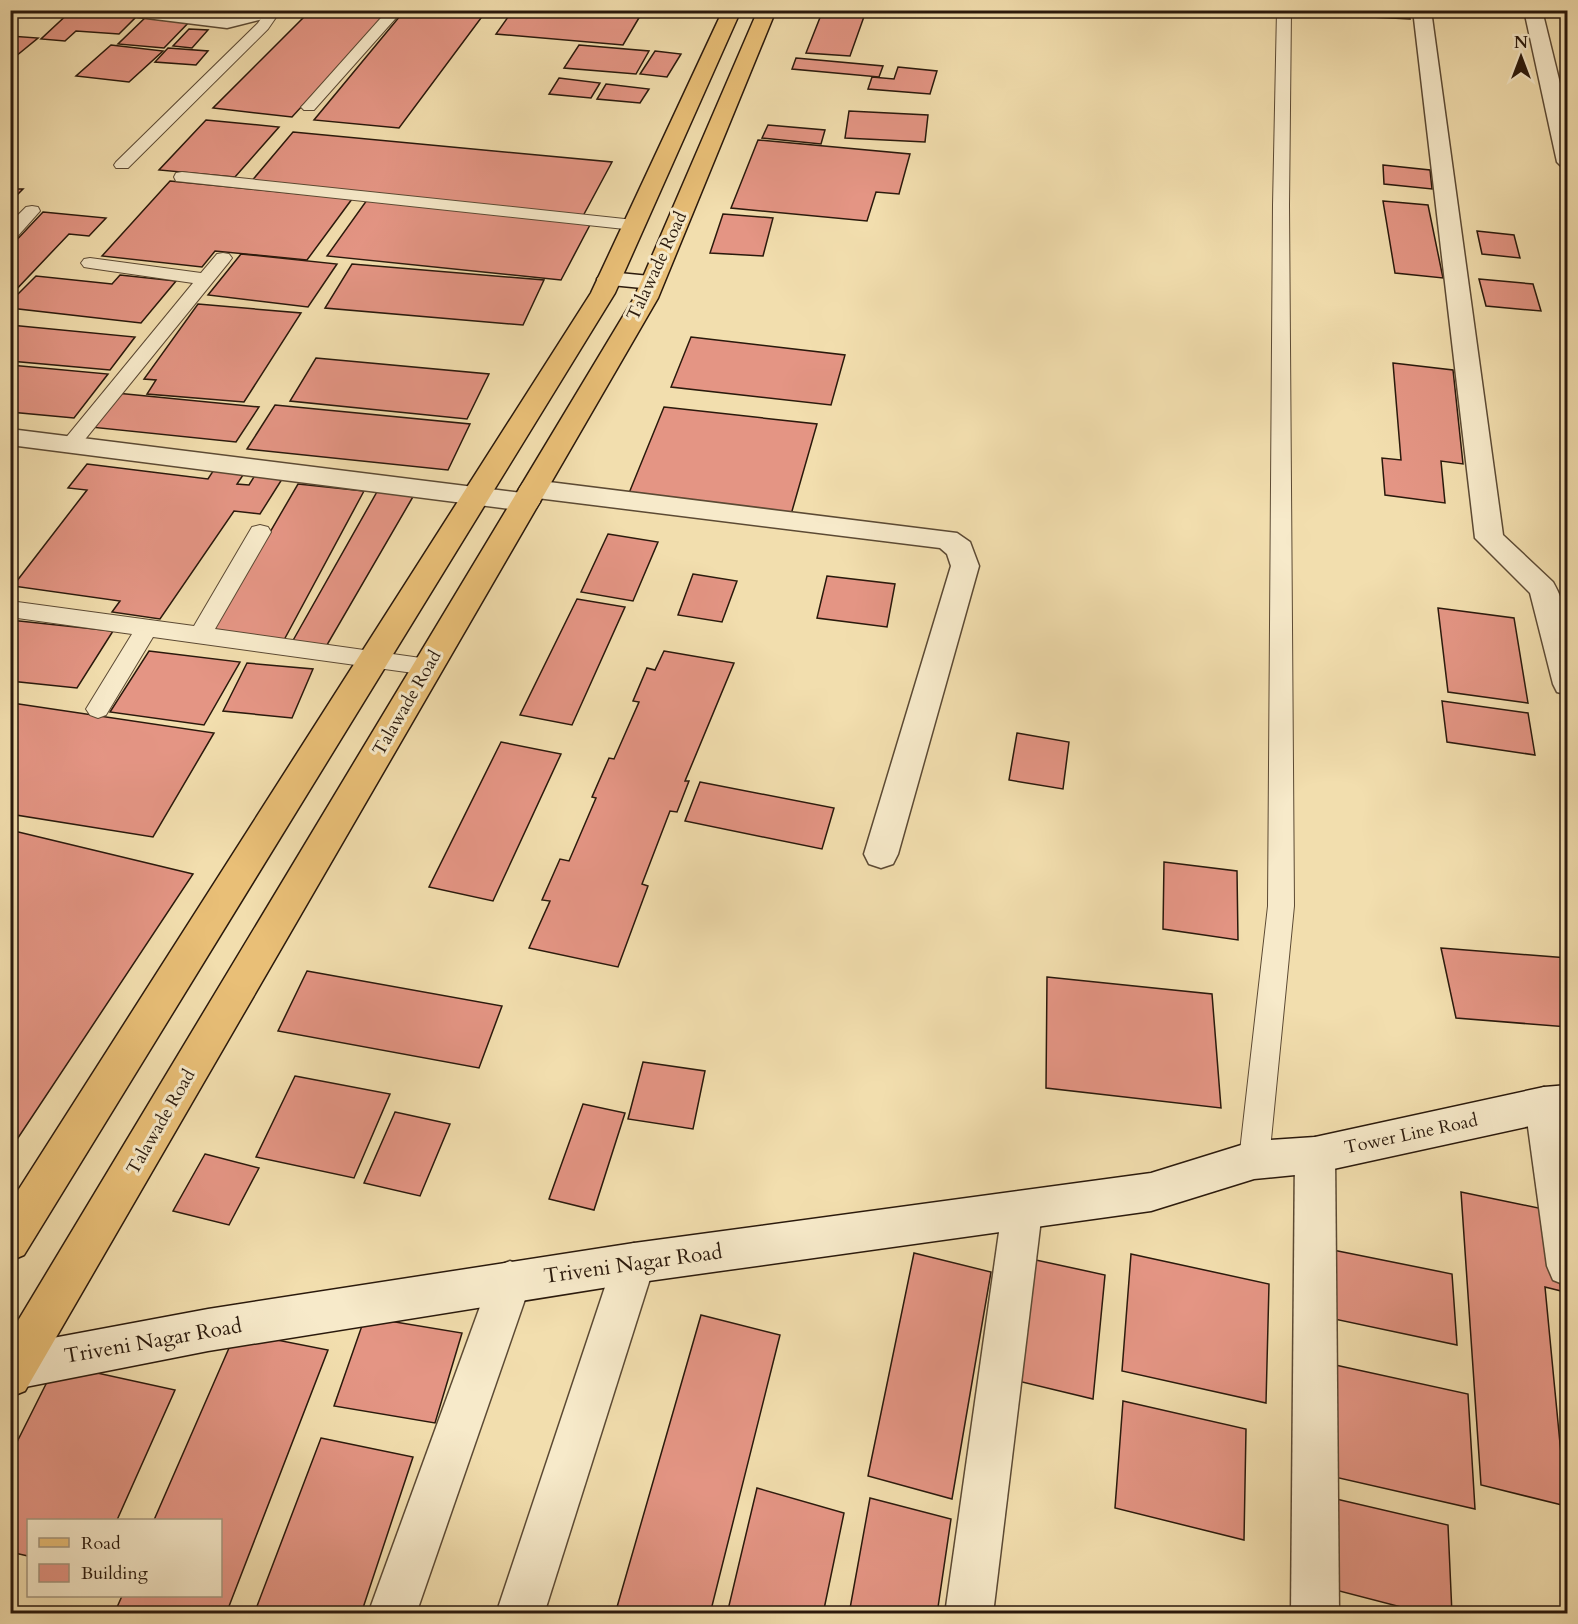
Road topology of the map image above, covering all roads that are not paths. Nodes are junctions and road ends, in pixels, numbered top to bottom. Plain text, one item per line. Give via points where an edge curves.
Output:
1 (122, 10) edge
2 (396, 10) edge
3 (732, 10) edge
4 (767, 10) edge
5 (1284, 10) edge
6 (1422, 10) edge
7 (1533, 10) edge
8 (274, 12) edge
9 (309, 107) dead end
10 (1568, 162) edge
11 (122, 165) dead end
12 (182, 177) dead end
13 (32, 211) dead end
14 (634, 225) junction
15 (10, 234) edge
16 (223, 258) dead end
17 (90, 263) dead end
18 (206, 279) junction
19 (609, 279) junction
20 (652, 282) junction
21 (10, 437) edge
22 (72, 444) junction
23 (477, 494) junction
24 (529, 496) junction
25 (260, 532) dead end
26 (10, 609) edge
27 (147, 628) junction
28 (200, 635) junction
29 (375, 658) junction
30 (428, 667) junction
31 (1568, 684) edge
32 (98, 709) dead end
33 (882, 854) dead end
34 (1556, 1104) edge
35 (1315, 1155) junction
36 (1254, 1160) junction
37 (1022, 1211) junction
38 (10, 1241) edge
39 (634, 1263) junction
40 (1568, 1266) edge
41 (510, 1282) junction
42 (12, 1370) edge
43 (392, 1614) edge
44 (520, 1614) edge
45 (969, 1614) edge
46 (1314, 1614) edge

1 - 8 street via 227,22
2 - 9 lane
3 - 14 main road, Talawade Road
4 - 20 main road, Talawade Road
5 - 36 lane via 1281,906
6 - 31 street via 1489,538 1543,590
7 - 10 street
8 - 11 lane
12 - 14 lane
13 - 15 lane
14 - 19 main road, Talawade Road
16 - 18 lane
17 - 18 lane
18 - 22 lane
19 - 20 street
19 - 23 main road, Talawade Road
20 - 24 main road, Talawade Road
21 - 22 street
22 - 23 street
23 - 24 street
23 - 29 main road, Talawade Road
24 - 30 main road, Talawade Road
24 - 33 street via 947,540 960,549 965,566
25 - 28 lane
26 - 27 lane
27 - 28 lane
27 - 32 lane
28 - 29 lane
29 - 30 lane
29 - 38 main road, Talawade Road
30 - 42 main road, Talawade Road
34 - 35 street, Tower Line Road
34 - 40 street
35 - 36 street, Tower Line Road
35 - 46 street
36 - 37 street, Triveni Nagar Road via 1151,1192
37 - 39 street, Triveni Nagar Road
37 - 45 street
39 - 41 street, Triveni Nagar Road
39 - 44 street
41 - 42 street, Triveni Nagar Road via 208,1330
41 - 43 street

